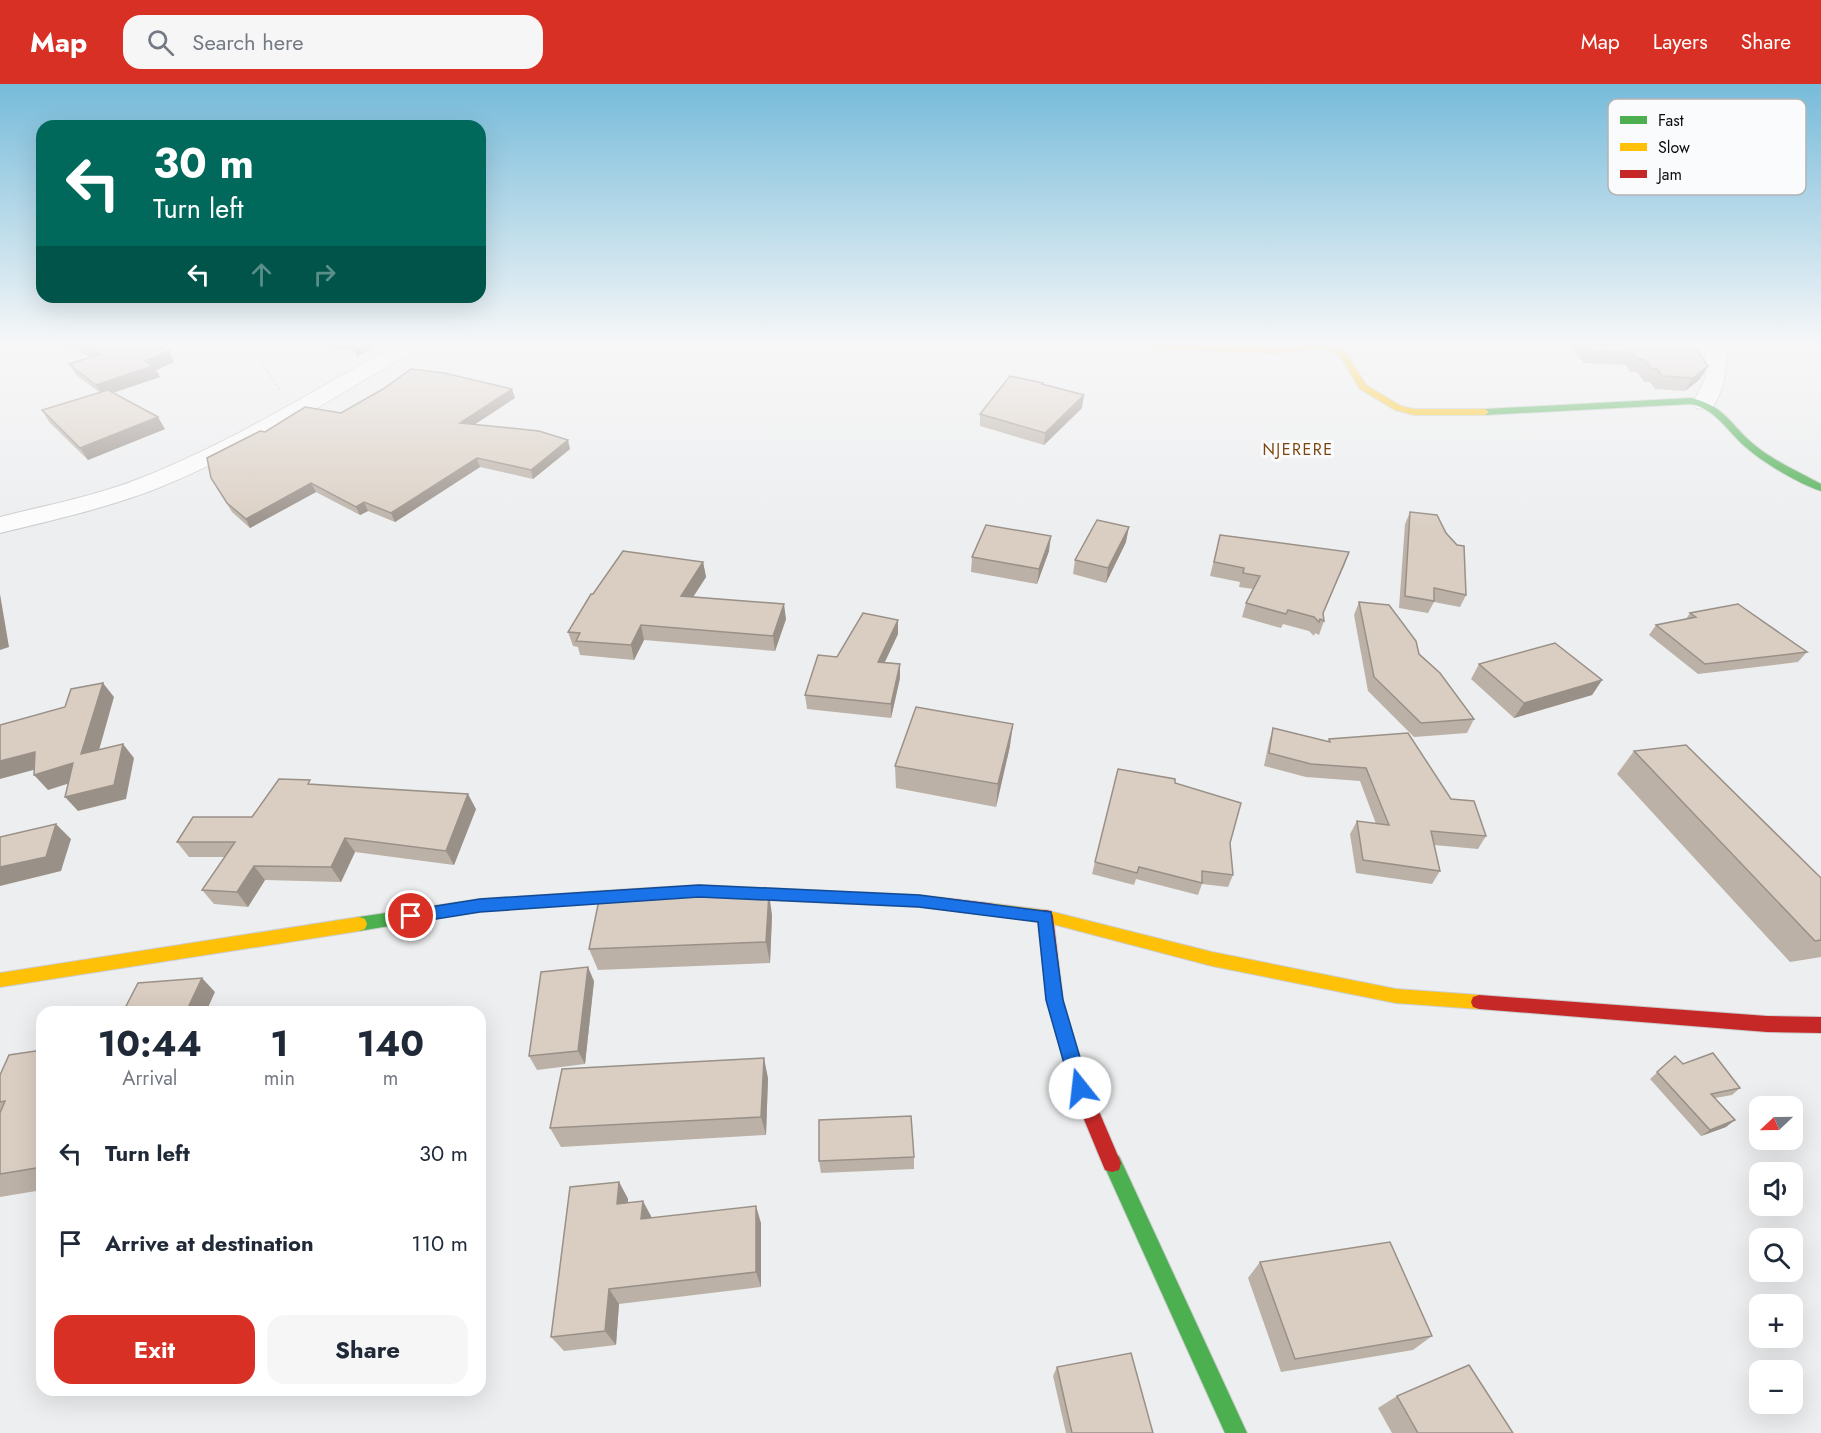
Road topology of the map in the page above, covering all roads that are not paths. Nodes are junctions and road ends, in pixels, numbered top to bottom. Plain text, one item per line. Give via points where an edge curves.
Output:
1 (305, 405) edge
2 (1393, 405) edge
3 (1615, 405) edge
4 (1708, 405) edge
5 (1821, 488) edge
6 (0, 525) edge
7 (1045, 916) junction
8 (0, 980) edge
9 (1821, 1025) edge
10 (1236, 1433) edge

1 - 6 street via 149,483 104,499
2 - 3 street via 1414,412 1449,414
4 - 5 street via 1719,411 1752,448
7 - 8 street via 919,901 699,891 480,906
7 - 9 street via 1212,959 1396,996
7 - 10 street via 1055,1000 1080,1088

